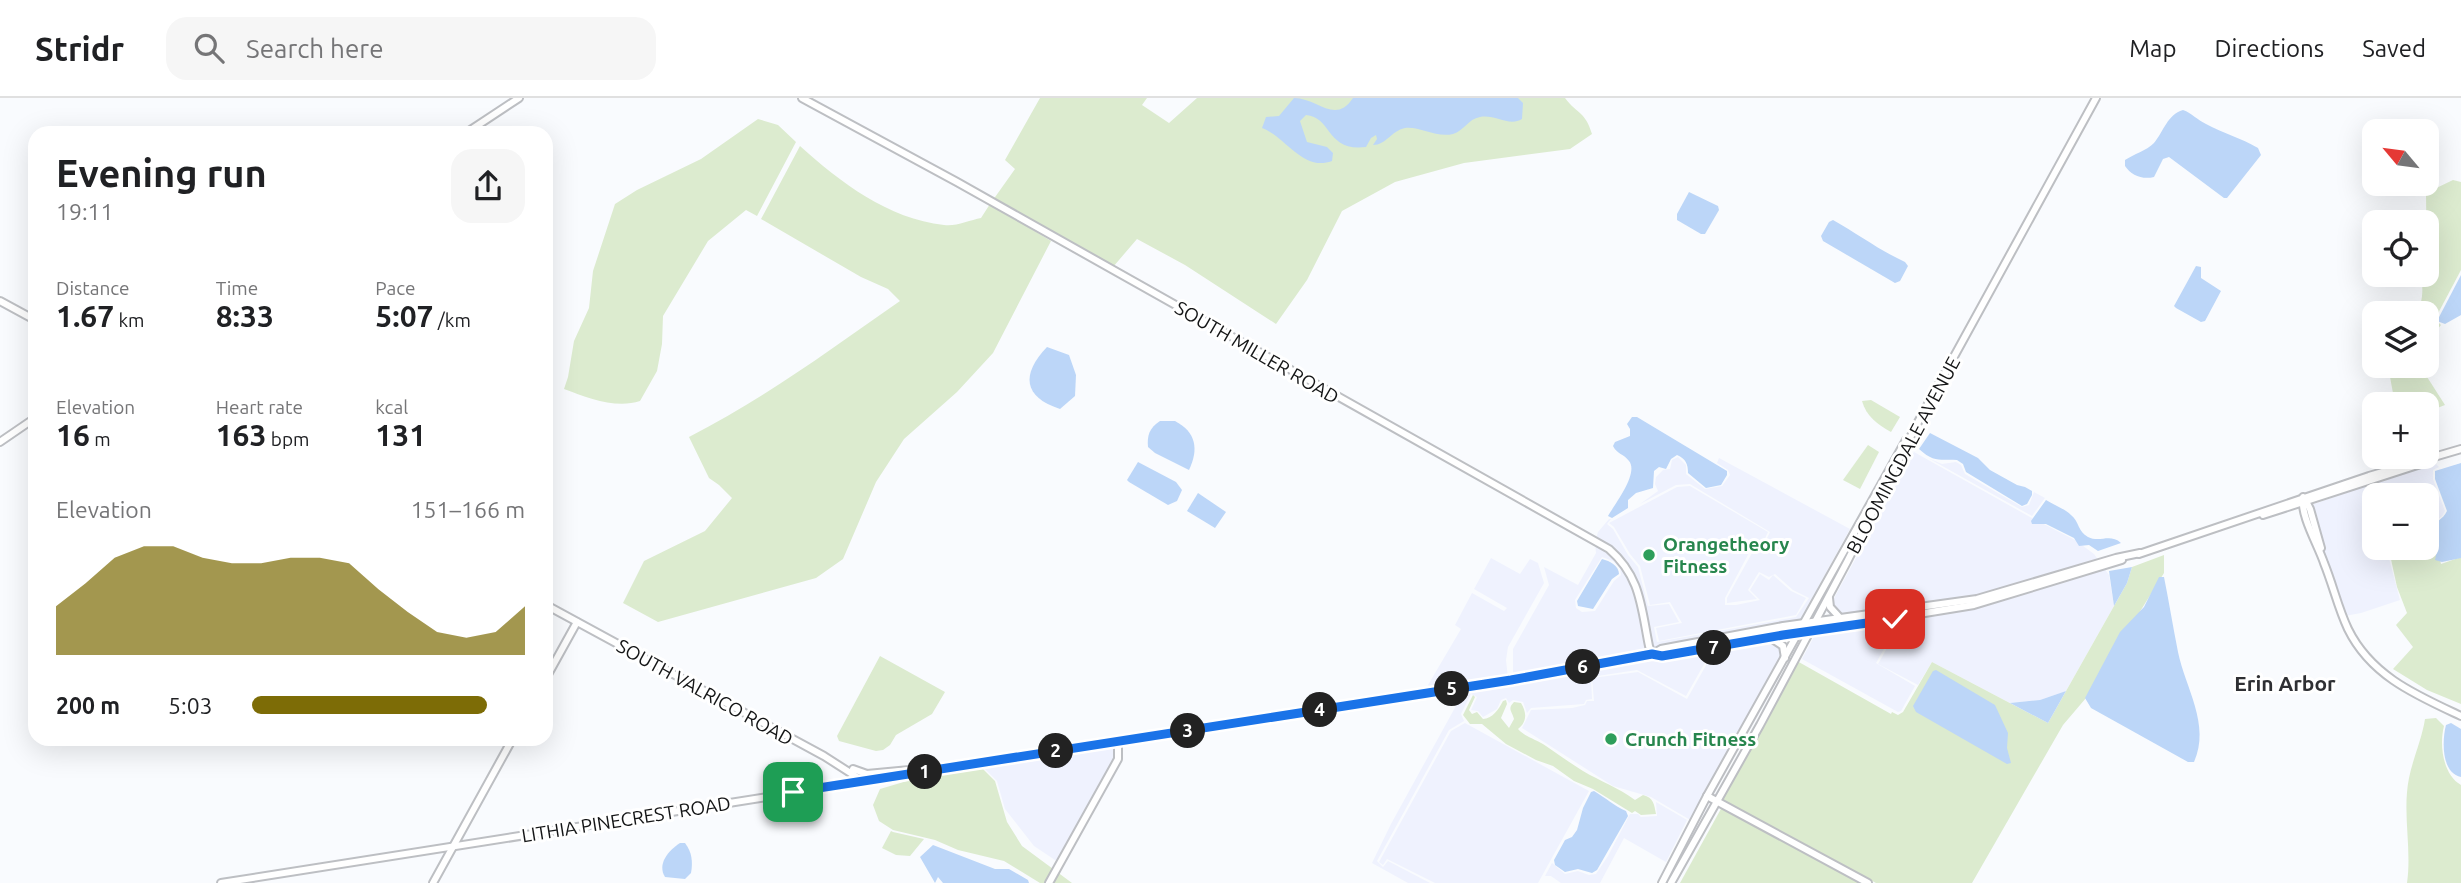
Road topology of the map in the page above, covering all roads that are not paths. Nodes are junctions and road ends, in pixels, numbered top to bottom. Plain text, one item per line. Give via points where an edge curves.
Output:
1 (519, 98) edge
2 (803, 98) edge
3 (2096, 98) edge
4 (477, 126) edge
5 (0, 301) edge
6 (28, 316) edge
7 (28, 423) edge
8 (1917, 424) junction
9 (0, 442) edge
10 (2461, 449) edge
11 (2452, 452) junction
12 (2307, 502) junction
13 (2140, 553) junction
14 (1829, 597) junction
15 (553, 609) edge
16 (1841, 619) junction
17 (577, 622) junction
18 (1815, 622) junction
19 (1803, 624) junction
20 (1810, 631) junction
21 (1799, 632) junction
22 (1769, 637) junction
23 (1652, 654) junction
24 (1785, 658) junction
25 (553, 665) edge
26 (2461, 716) edge
27 (1118, 741) junction
28 (509, 746) edge
29 (864, 778) junction
30 (1707, 796) junction
31 (1718, 802) junction
32 (453, 846) junction
33 (221, 883) edge
34 (433, 883) edge
35 (1049, 883) edge
36 (1662, 883) edge
37 (1671, 883) edge
38 (1868, 883) edge

1 - 4 main road
2 - 23 main road, SOUTH MILLER ROAD via 1609,549 1636,582
3 - 8 main road, BLOOMINGDALE AVENUE
5 - 6 main road
7 - 9 main road
8 - 14 main road, BLOOMINGDALE AVENUE
8 - 19 main road
10 - 11 main road, LITHIA PINECREST ROAD
11 - 12 main road, LITHIA PINECREST ROAD
11 - 12 main road, LITHIA PINECREST ROAD
12 - 13 main road, LITHIA PINECREST ROAD
12 - 26 main road via 2348,630 2369,659 2399,686
13 - 16 main road, LITHIA PINECREST ROAD via 1977,599
13 - 20 main road, LITHIA PINECREST ROAD via 1974,605
14 - 16 main road via 1830,607
14 - 18 main road, BLOOMINGDALE AVENUE
15 - 17 main road, SOUTH VALRICO ROAD
16 - 18 main road, LITHIA PINECREST ROAD
17 - 25 main road
17 - 29 main road, SOUTH VALRICO ROAD
18 - 19 main road, LITHIA PINECREST ROAD
18 - 20 main road, BLOOMINGDALE AVENUE
19 - 21 main road
19 - 23 main road, LITHIA PINECREST ROAD
20 - 21 main road, LITHIA PINECREST ROAD
20 - 31 main road, BLOOMINGDALE AVENUE
21 - 22 main road, LITHIA PINECREST ROAD
21 - 24 main road
22 - 23 main road, LITHIA PINECREST ROAD
22 - 24 main road via 1782,645
23 - 27 main road, LITHIA PINECREST ROAD
24 - 30 main road
27 - 29 main road, LITHIA PINECREST ROAD
27 - 35 main road via 1118,759
28 - 32 main road
29 - 32 main road, LITHIA PINECREST ROAD
30 - 31 main road
30 - 36 main road
31 - 37 main road, BLOOMINGDALE AVENUE
31 - 38 main road
32 - 33 main road, LITHIA PINECREST ROAD
32 - 34 main road

